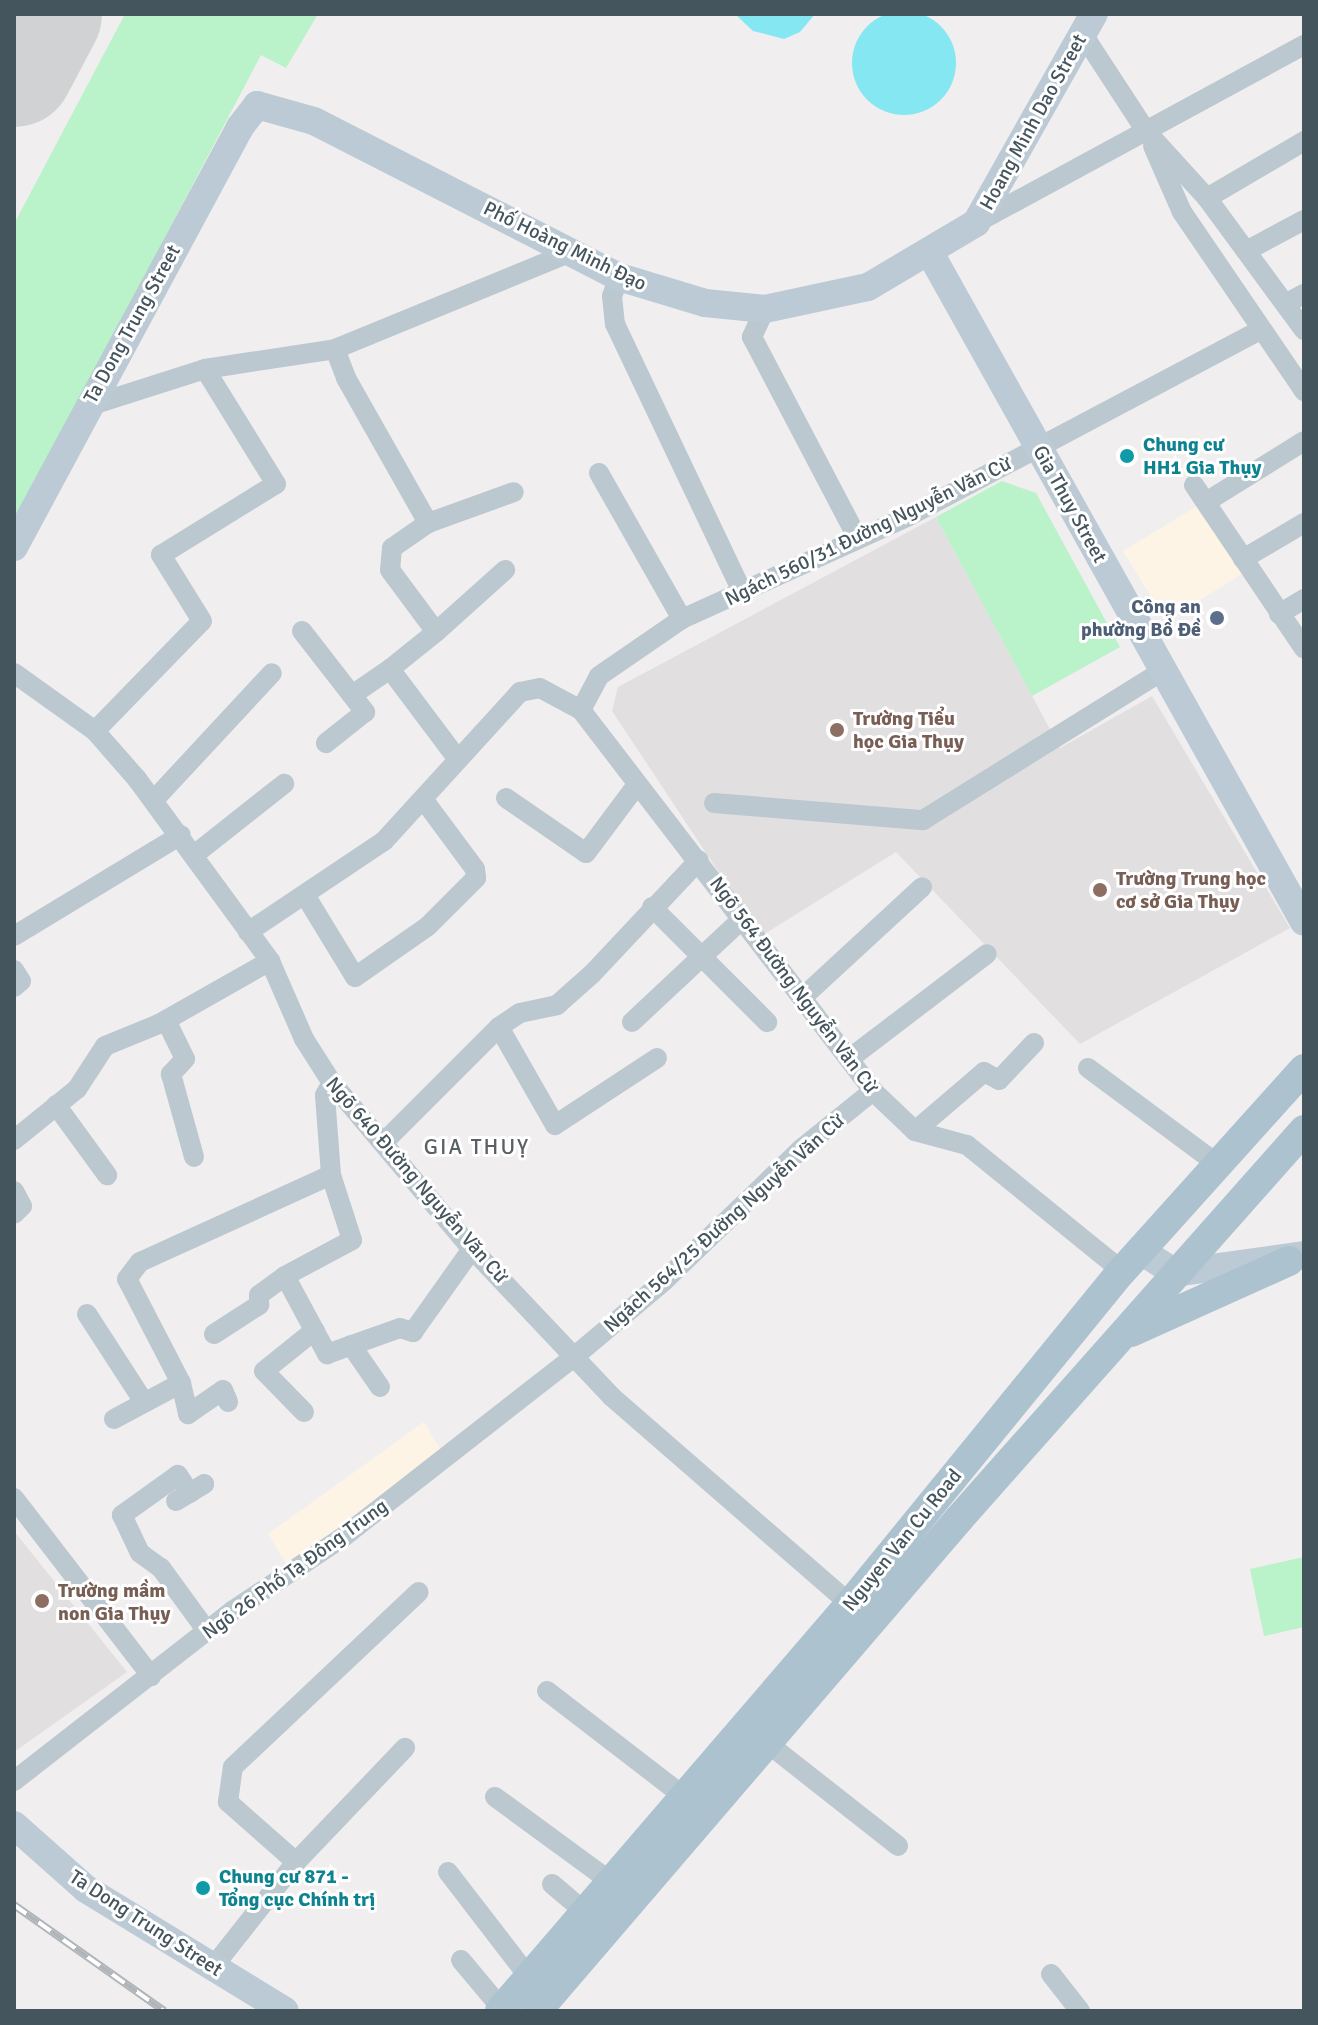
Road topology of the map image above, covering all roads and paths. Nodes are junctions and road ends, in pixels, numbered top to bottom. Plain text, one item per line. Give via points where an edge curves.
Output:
1 (1088, 24) edge
2 (1304, 45) edge
3 (257, 105) joint
4 (1146, 131) junction
5 (1304, 141) edge
6 (1207, 198) junction
7 (1304, 220) edge
8 (976, 223) junction
9 (1246, 251) junction
10 (572, 252) junction
11 (930, 253) junction
12 (619, 277) junction
13 (1304, 294) edge
14 (765, 309) junction
15 (1297, 316) edge
16 (1261, 330) junction
17 (335, 349) junction
18 (205, 369) junction
19 (1304, 391) edge
20 (86, 407) junction
21 (1304, 441) edge
22 (1039, 448) junction
23 (599, 473) dead end
24 (514, 492) dead end
25 (428, 523) junction
26 (1304, 523) edge
27 (858, 539) junction
28 (14, 547) edge
29 (1243, 559) junction
30 (505, 570) dead end
31 (742, 592) junction
32 (1304, 599) edge
33 (1279, 614) junction
34 (682, 619) junction
35 (302, 631) dead end
36 (436, 632) junction
37 (1304, 649) edge
38 (390, 669) junction
39 (1161, 672) junction
40 (14, 673) edge
41 (272, 673) dead end
42 (352, 695) junction
43 (581, 710) junction
44 (95, 731) junction
45 (326, 743) dead end
46 (456, 757) junction
47 (284, 784) dead end
48 (636, 786) junction
49 (506, 798) dead end
50 (423, 799) junction
51 (154, 800) junction
52 (714, 803) dead end
53 (181, 835) junction
54 (194, 855) junction
55 (699, 860) junction
56 (922, 887) dead end
57 (305, 895) junction
58 (652, 907) junction
59 (743, 918) junction
60 (1304, 922) edge
61 (248, 932) junction
62 (14, 936) edge
63 (987, 954) dead end
64 (700, 956) junction
65 (270, 961) junction
66 (14, 970) edge
67 (14, 987) edge
68 (803, 997) junction
69 (166, 1020) junction
70 (632, 1022) dead end
71 (767, 1022) dead end
72 (499, 1027) junction
73 (1034, 1043) dead end
74 (657, 1058) dead end
75 (849, 1059) junction
76 (1088, 1068) dead end
77 (1304, 1069) edge
78 (332, 1083) junction
79 (873, 1091) junction
80 (56, 1105) junction
81 (1304, 1130) edge
82 (915, 1131) junction
83 (14, 1140) edge
84 (383, 1143) junction
85 (194, 1157) dead end
86 (1216, 1163) junction
87 (107, 1175) dead end
88 (331, 1175) junction
89 (14, 1191) edge
90 (14, 1214) edge
91 (472, 1249) junction
92 (1296, 1258) edge
93 (1131, 1260) junction
94 (1175, 1273) junction
95 (285, 1276) junction
96 (87, 1314) dead end
97 (315, 1330) junction
98 (214, 1334) dead end
99 (1118, 1338) junction
100 (351, 1345) junction
101 (575, 1356) junction
102 (181, 1383) junction
103 (380, 1387) dead end
104 (144, 1402) junction
105 (228, 1402) dead end
106 (304, 1412) dead end
107 (114, 1419) dead end
108 (190, 1493) dead end
109 (14, 1498) edge
110 (419, 1592) dead end
111 (850, 1604) junction
112 (207, 1631) junction
113 (151, 1676) junction
114 (547, 1691) dead end
115 (766, 1742) junction
116 (405, 1748) dead end
117 (14, 1781) edge
118 (682, 1795) junction
119 (495, 1797) dead end
120 (14, 1825) edge
121 (898, 1846) dead end
122 (296, 1862) junction
123 (448, 1872) dead end
124 (611, 1882) junction
125 (552, 1884) dead end
126 (585, 1912) junction
127 (461, 1960) dead end
128 (213, 1967) junction
129 (1051, 1974) dead end
130 (529, 1977) junction
131 (501, 2010) edge
132 (285, 2011) edge
133 (537, 2011) edge
134 (1080, 2011) edge

1 - 4 street
1 - 8 street, Hoang Minh Dao Street
2 - 4 street
3 - 10 street, Phố Hoàng Minh Đạo via 314,121
3 - 20 street, Ta Dong Trung Street
4 - 6 street
4 - 8 street
4 - 16 street via 1182,212
5 - 6 street
6 - 9 street
7 - 9 street
8 - 11 street, Hoang Minh Dao Street
9 - 15 street
10 - 12 street, Phố Hoàng Minh Đạo
10 - 17 street
11 - 14 street, Phố Hoàng Minh Đạo via 868,287
11 - 22 street, Gia Thuy Street
12 - 14 street, Phố Hoàng Minh Đạo via 705,303
12 - 31 street via 612,296 615,324
13 - 15 street
14 - 27 street via 752,337
16 - 19 street
16 - 22 street, Ngách 560/31 Đường Nguyễn Văn Cừ
17 - 18 street
17 - 25 street
18 - 20 street
18 - 44 street via 276,484 161,555 202,621
20 - 28 street, Ta Dong Trung Street
21 - 29 street via 1200,493
22 - 27 street, Ngách 560/31 Đường Nguyễn Văn Cừ
22 - 39 street, Gia Thuy Street
23 - 34 street
24 - 25 street
25 - 36 street via 392,548 390,570
26 - 29 street
27 - 31 street, Ngách 560/31 Đường Nguyễn Văn Cừ
29 - 33 street
30 - 36 street
31 - 34 street, Ngách 560/31 Đường Nguyễn Văn Cừ
32 - 33 street
33 - 37 street
34 - 43 street, Ngách 560/31 Đường Nguyễn Văn Cừ via 599,676
35 - 42 street
36 - 38 street
38 - 42 street
38 - 46 street
39 - 52 street via 923,820
39 - 60 street, Gia Thuy Street
40 - 44 street, Ngõ 640 Đường Nguyễn Văn Cừ
41 - 51 street
42 - 45 street via 365,712
43 - 46 street via 540,688 520,692
43 - 48 street, Ngõ 564 Đường Nguyễn Văn Cừ
44 - 51 street, Ngõ 640 Đường Nguyễn Văn Cừ
46 - 50 street
47 - 54 street
48 - 49 street via 586,853
48 - 55 street, Ngõ 564 Đường Nguyễn Văn Cừ
50 - 57 street via 384,841
50 - 57 street via 475,869 476,878 428,926 355,977
51 - 53 street, Ngõ 640 Đường Nguyễn Văn Cừ
53 - 54 street, Ngõ 640 Đường Nguyễn Văn Cừ
53 - 62 street
54 - 61 street, Ngõ 640 Đường Nguyễn Văn Cừ
55 - 58 street
55 - 59 street, Ngõ 564 Đường Nguyễn Văn Cừ
56 - 68 street
57 - 61 street
58 - 64 street
58 - 72 street via 557,1005 520,1013
59 - 64 street
59 - 68 street, Ngõ 564 Đường Nguyễn Văn Cừ
61 - 65 street, Ngõ 640 Đường Nguyễn Văn Cừ
63 - 75 street
64 - 70 street
64 - 71 street
65 - 69 street
65 - 78 street, Ngõ 640 Đường Nguyễn Văn Cừ via 304,1039
66 - 67 street via 21,981
68 - 75 street, Ngõ 564 Đường Nguyễn Văn Cừ
69 - 80 street via 105,1046 77,1089
69 - 85 street via 185,1059 171,1074
72 - 74 street via 555,1125
72 - 84 street
73 - 82 street via 999,1080 984,1072
75 - 79 street, Ngõ 564 Đường Nguyễn Văn Cừ
76 - 86 street
77 - 86 main road, Nguyen Van Cu Road
78 - 84 street, Ngõ 640 Đường Nguyễn Văn Cừ
78 - 88 street via 325,1095
79 - 82 street, Ngõ 564 Đường Nguyễn Văn Cừ
79 - 101 street, Ngách 564/25 Đường Nguyễn Văn Cừ via 801,1149 664,1281
80 - 83 street
80 - 87 street
81 - 94 main road, Nguyen Van Cu Road
82 - 93 street, Ngõ 564 Đường Nguyễn Văn Cừ via 967,1145
84 - 91 street, Ngõ 640 Đường Nguyễn Văn Cừ
86 - 93 main road, Nguyen Van Cu Road
88 - 95 street via 352,1240
88 - 102 street via 140,1262 127,1279
89 - 90 street via 22,1206
91 - 100 street via 413,1332 400,1328
91 - 101 street, Ngõ 640 Đường Nguyễn Văn Cừ
92 - 94 street
92 - 99 main road
93 - 94 street
93 - 111 main road, Nguyen Van Cu Road
94 - 99 main road, Nguyen Van Cu Road
95 - 97 street
95 - 98 street via 259,1295 259,1305
96 - 104 street
97 - 100 street via 327,1354
97 - 106 street via 264,1371
99 - 115 main road, Nguyen Van Cu Road
100 - 103 street
101 - 111 street, Ngõ 640 Đường Nguyễn Văn Cừ via 612,1397
101 - 112 street, Ngõ 26 Phố Tạ Đông Trung via 342,1538
102 - 104 street
102 - 105 street via 188,1414 223,1390
104 - 107 street
108 - 112 street via 178,1475 122,1515 140,1553 161,1568
109 - 113 street
110 - 122 street via 233,1767 228,1802
111 - 118 main road, Nguyen Van Cu Road
112 - 113 street, Ngõ 26 Phố Tạ Đông Trung
113 - 117 street, Ngõ 26 Phố Tạ Đông Trung
114 - 118 street
115 - 121 street
115 - 133 main road, Nguyen Van Cu Road
116 - 122 street
118 - 124 main road, Nguyen Van Cu Road
119 - 124 street
120 - 128 street, Ta Dong Trung Street via 86,1889
122 - 128 street
123 - 130 street
124 - 126 main road, Nguyen Van Cu Road
125 - 126 street
126 - 130 main road, Nguyen Van Cu Road
127 - 131 street
128 - 132 street, Ta Dong Trung Street
129 - 134 street
130 - 131 main road, Nguyen Van Cu Road

